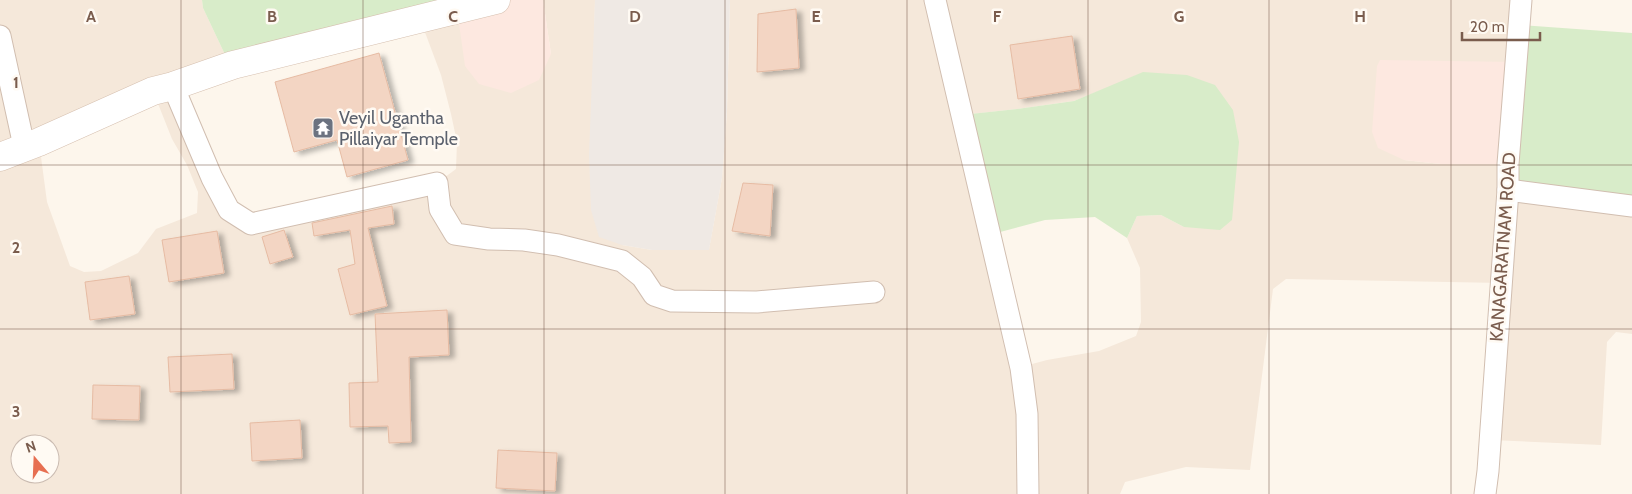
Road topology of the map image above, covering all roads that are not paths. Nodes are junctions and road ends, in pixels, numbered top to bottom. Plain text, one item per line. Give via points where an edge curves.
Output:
1 (496, 0) edge
2 (935, 0) edge
3 (1521, 0) edge
4 (0, 36) edge
5 (173, 86) junction
6 (12, 152) edge
7 (1508, 190) junction
8 (1632, 206) edge
9 (874, 292) dead end
10 (1028, 494) edge
11 (1485, 494) edge

1 - 5 main road via 233,65
2 - 10 street via 1021,368 1027,414
3 - 7 street, KANAGARATNAM ROAD
4 - 6 street
5 - 6 main road via 153,91
5 - 9 street via 229,210 251,224 437,183 440,209 455,234 558,245 622,260 642,277 654,295 672,301 757,302
7 - 8 street
7 - 11 street, KANAGARATNAM ROAD

